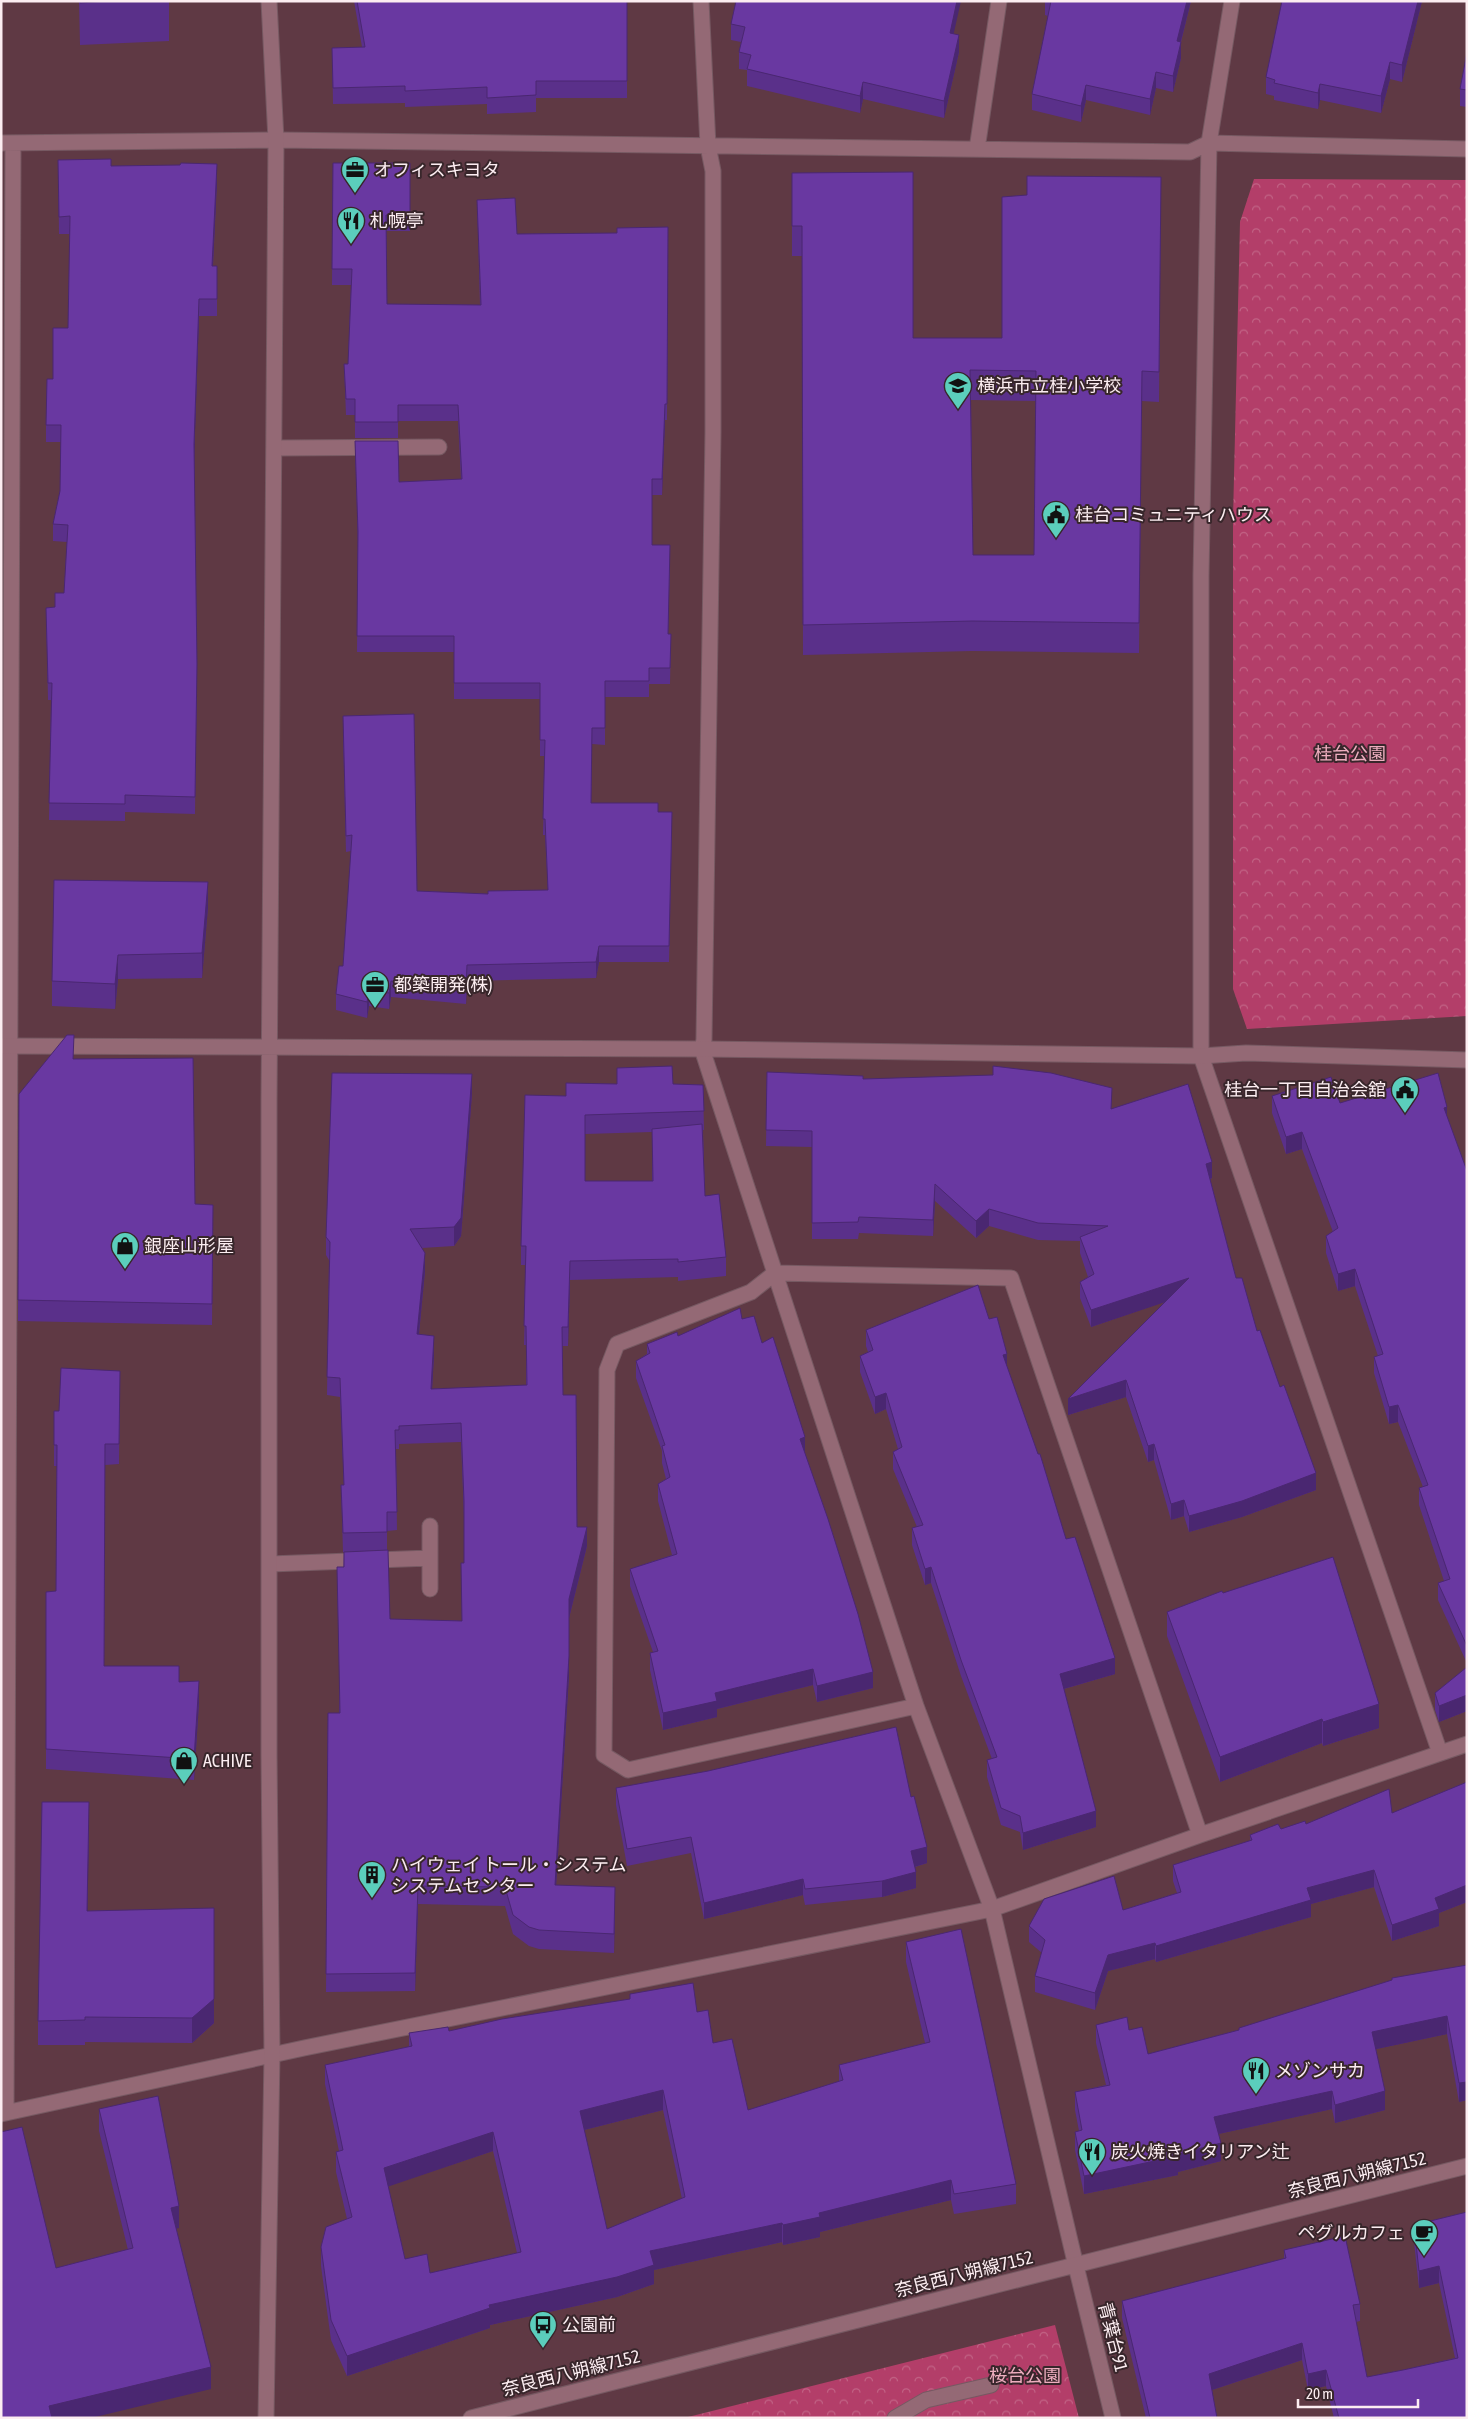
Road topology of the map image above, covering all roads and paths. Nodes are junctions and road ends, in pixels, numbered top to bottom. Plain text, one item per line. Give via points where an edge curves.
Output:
1 (269, 1) edge
2 (701, 1) edge
3 (999, 1) edge
4 (1232, 1) edge
5 (276, 140) junction
6 (7, 143) edge
7 (1208, 143) junction
8 (708, 146) junction
9 (1467, 148) edge
10 (977, 149) junction
11 (439, 447) dead end
12 (275, 448) junction
13 (6, 1046) edge
14 (270, 1049) junction
15 (702, 1049) junction
16 (1201, 1056) junction
17 (1467, 1060) edge
18 (775, 1273) junction
19 (430, 1526) dead end
20 (430, 1558) junction
21 (270, 1564) junction
22 (430, 1589) dead end
23 (916, 1706) junction
24 (1467, 1744) edge
25 (1440, 1753) junction
26 (1200, 1835) junction
27 (992, 1909) junction
28 (272, 2054) junction
29 (3, 2114) edge
30 (1467, 2166) edge
31 (1076, 2266) junction
32 (991, 2385) dead end
33 (266, 2418) edge
34 (471, 2418) edge
35 (895, 2418) edge
36 (1113, 2418) edge

1 - 5 street
2 - 8 street
3 - 10 street
4 - 7 street
5 - 6 street
5 - 8 street
5 - 12 street
6 - 13 street
7 - 9 street
7 - 10 street via 1190,152
7 - 16 street via 1201,586
8 - 10 street
8 - 15 street via 713,170 713,432
11 - 12 street
12 - 14 street
13 - 14 street
13 - 29 street
14 - 15 street
14 - 21 street
15 - 16 street
15 - 18 street, 青葉台91
16 - 17 street via 1246,1053
16 - 25 street
18 - 23 street, 青葉台91
18 - 23 street via 751,1292 617,1344 607,1370 604,1755 628,1770
18 - 26 street via 1011,1278
19 - 20 street
20 - 21 street
20 - 22 street
21 - 28 street
23 - 27 street, 青葉台91
24 - 25 street
25 - 26 street
26 - 27 street
27 - 28 street
27 - 31 street, 青葉台91
28 - 29 street
28 - 33 street
30 - 31 street, 奈良西八朔線7152
31 - 34 street, 奈良西八朔線7152
31 - 36 street, 青葉台91
32 - 35 street via 926,2400

